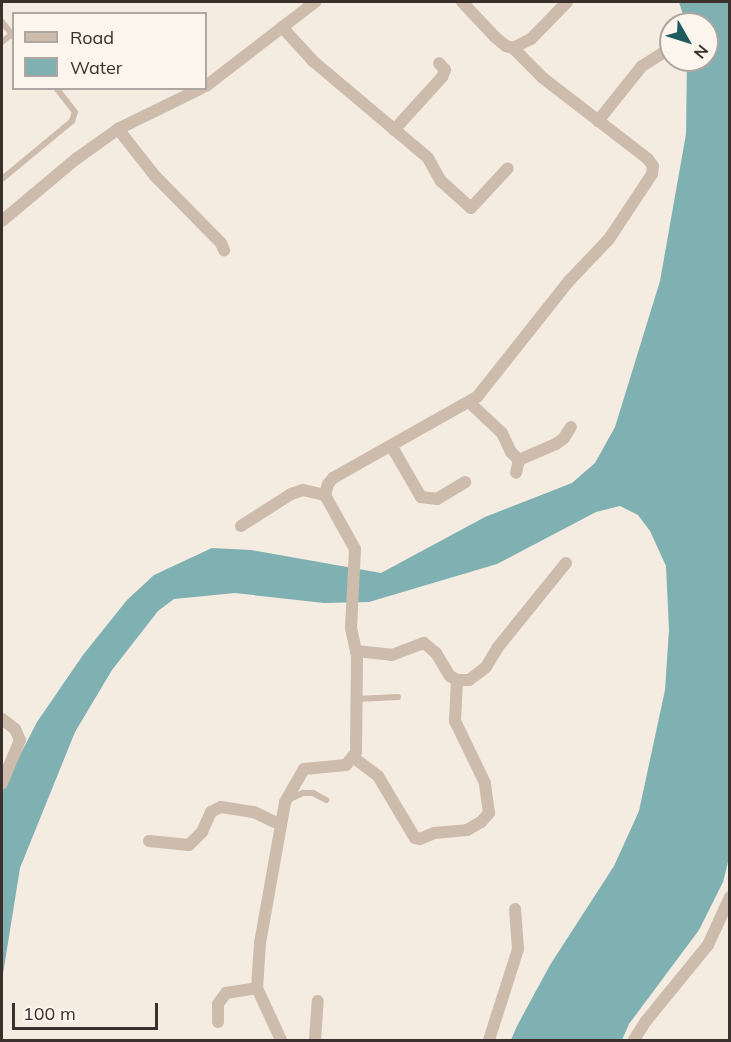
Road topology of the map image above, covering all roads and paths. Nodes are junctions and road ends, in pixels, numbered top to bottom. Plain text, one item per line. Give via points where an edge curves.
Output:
1 (315, 2) edge
2 (462, 2) edge
3 (567, 2) edge
4 (2, 22) edge
5 (282, 27) junction
6 (12, 34) edge
7 (513, 48) junction
8 (659, 56) edge
9 (439, 63) dead end
10 (207, 85) edge
11 (58, 90) edge
12 (198, 90) edge
13 (598, 121) junction
14 (118, 129) junction
15 (394, 130) junction
16 (508, 168) dead end
17 (2, 179) edge
18 (2, 221) edge
19 (224, 250) dead end
20 (470, 403) junction
21 (571, 427) dead end
22 (392, 447) junction
23 (519, 460) junction
24 (516, 473) dead end
25 (465, 482) dead end
26 (325, 495) junction
27 (241, 526) dead end
28 (566, 563) dead end
29 (356, 651) junction
30 (457, 680) junction
31 (398, 697) dead end
32 (356, 699) junction
33 (2, 719) edge
34 (354, 758) junction
35 (2, 783) edge
36 (326, 800) dead end
37 (285, 802) junction
38 (281, 825) junction
39 (149, 841) dead end
40 (729, 897) edge
41 (515, 909) dead end
42 (257, 988) junction
43 (318, 1001) dead end
44 (218, 1022) dead end
45 (280, 1041) edge
46 (315, 1041) edge
47 (489, 1041) edge
48 (634, 1041) edge

1 - 5 street
2 - 7 street via 495,37
3 - 7 street via 531,39
4 - 6 lane
5 - 10 street
5 - 15 street via 313,61
7 - 13 street via 543,78
8 - 13 street via 642,66
9 - 15 street via 445,70 442,77
11 - 17 lane via 75,112 72,121
12 - 14 street
13 - 20 street via 648,159 653,166 652,174 609,239 569,281
14 - 18 street
14 - 19 street via 155,176
15 - 16 street via 428,158 441,181 471,208
20 - 22 street
20 - 23 street via 495,424
21 - 23 street via 556,444
22 - 25 street via 421,497 437,499
22 - 26 street via 333,478
23 - 24 street
26 - 27 street via 303,490 291,494
26 - 29 street via 355,549 351,628
28 - 30 street via 486,667 469,680
29 - 30 street via 392,655 424,643
29 - 32 street
30 - 34 street via 455,721 488,795 489,813 481,822 467,830 415,838 378,776
31 - 32 lane
32 - 34 street
33 - 35 street via 15,729 20,740
34 - 37 street via 346,765 304,770
36 - 37 lane via 303,793
37 - 38 street
38 - 39 street via 254,812 221,807 211,812 202,832 189,844
38 - 42 street via 260,943
40 - 48 street via 708,945
41 - 47 street via 518,949
42 - 44 street via 226,993 218,1004
42 - 45 street
43 - 46 street

